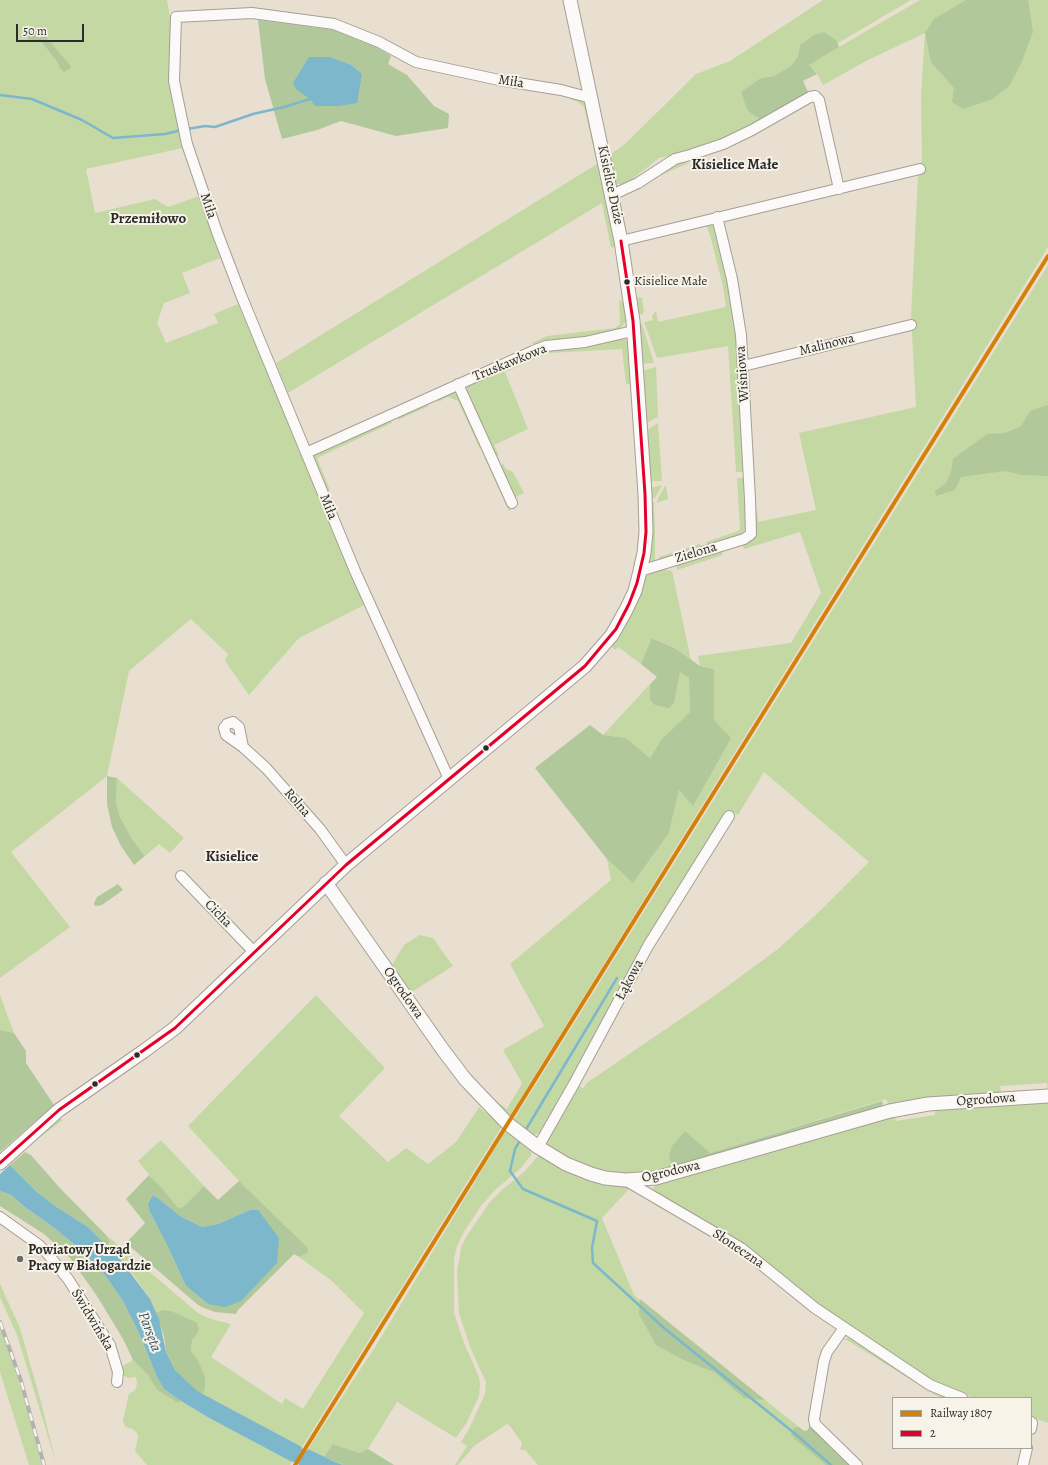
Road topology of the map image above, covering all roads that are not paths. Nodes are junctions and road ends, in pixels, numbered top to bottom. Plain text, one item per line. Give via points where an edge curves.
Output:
1 (570, 0) edge
2 (591, 98) junction
3 (920, 169) dead end
4 (839, 189) junction
5 (612, 195) junction
6 (717, 217) junction
7 (621, 241) junction
8 (911, 325) dead end
9 (633, 331) junction
10 (743, 366) junction
11 (458, 384) junction
12 (306, 453) junction
13 (512, 504) dead end
14 (751, 534) joint
15 (640, 571) junction
16 (243, 747) dead end
17 (449, 779) junction
18 (729, 816) dead end
19 (346, 865) junction
20 (181, 876) dead end
21 (326, 883) junction
22 (254, 952) junction
23 (1048, 1096) edge
24 (538, 1147) junction
25 (0, 1162) edge
26 (625, 1180) junction
27 (0, 1217) edge
28 (844, 1328) junction
29 (117, 1382) dead end
30 (960, 1397) edge
31 (1027, 1449) edge
32 (857, 1465) edge
33 (1024, 1465) edge

1 - 2 street, Kisielice Duże
2 - 5 street, Kisielice Duże
2 - 12 street, Miła via 416,62 379,42 334,24 252,13 176,17 174,81 187,144 240,295
3 - 4 street
4 - 5 street via 819,100 815,96 723,144 675,159 638,183
4 - 6 street
5 - 7 street, Kisielice Duże
6 - 7 street
6 - 10 street, Wiśniowa via 732,279
7 - 9 street, Kisielice Duże
8 - 10 street, Malinowa
9 - 11 street, Truskawkowa via 585,342 546,346
9 - 15 street, Kisielice Duże via 646,513 645,548
10 - 14 street, Wiśniowa
11 - 12 street, Truskawkowa
11 - 13 street, Truskawkowa
12 - 17 street, Miła via 354,571
14 - 15 street, Zielona via 744,539
15 - 17 street, Kisielice Duże via 632,598 619,623 589,661
16 - 19 street, Rolna via 293,798
17 - 19 street, Kisielice Duże
18 - 24 street, Łąkowa via 648,946
19 - 21 street, Kisielice Duże
20 - 22 street, Cicha
21 - 22 street, Kisielice Duże
21 - 24 street, Ogrodowa via 459,1071 504,1120
22 - 25 street, Kisielice Duże via 175,1028 59,1110
23 - 26 street, Ogrodowa via 928,1104 890,1111 668,1175
24 - 26 street, Ogrodowa via 583,1171 605,1178
26 - 28 street, Słoneczna via 741,1248
27 - 29 street, Świdwińska via 39,1245 68,1279 110,1345 118,1372
28 - 30 street, Słoneczna via 930,1385
28 - 32 street via 827,1352 824,1361 814,1419 815,1424
31 - 33 street

